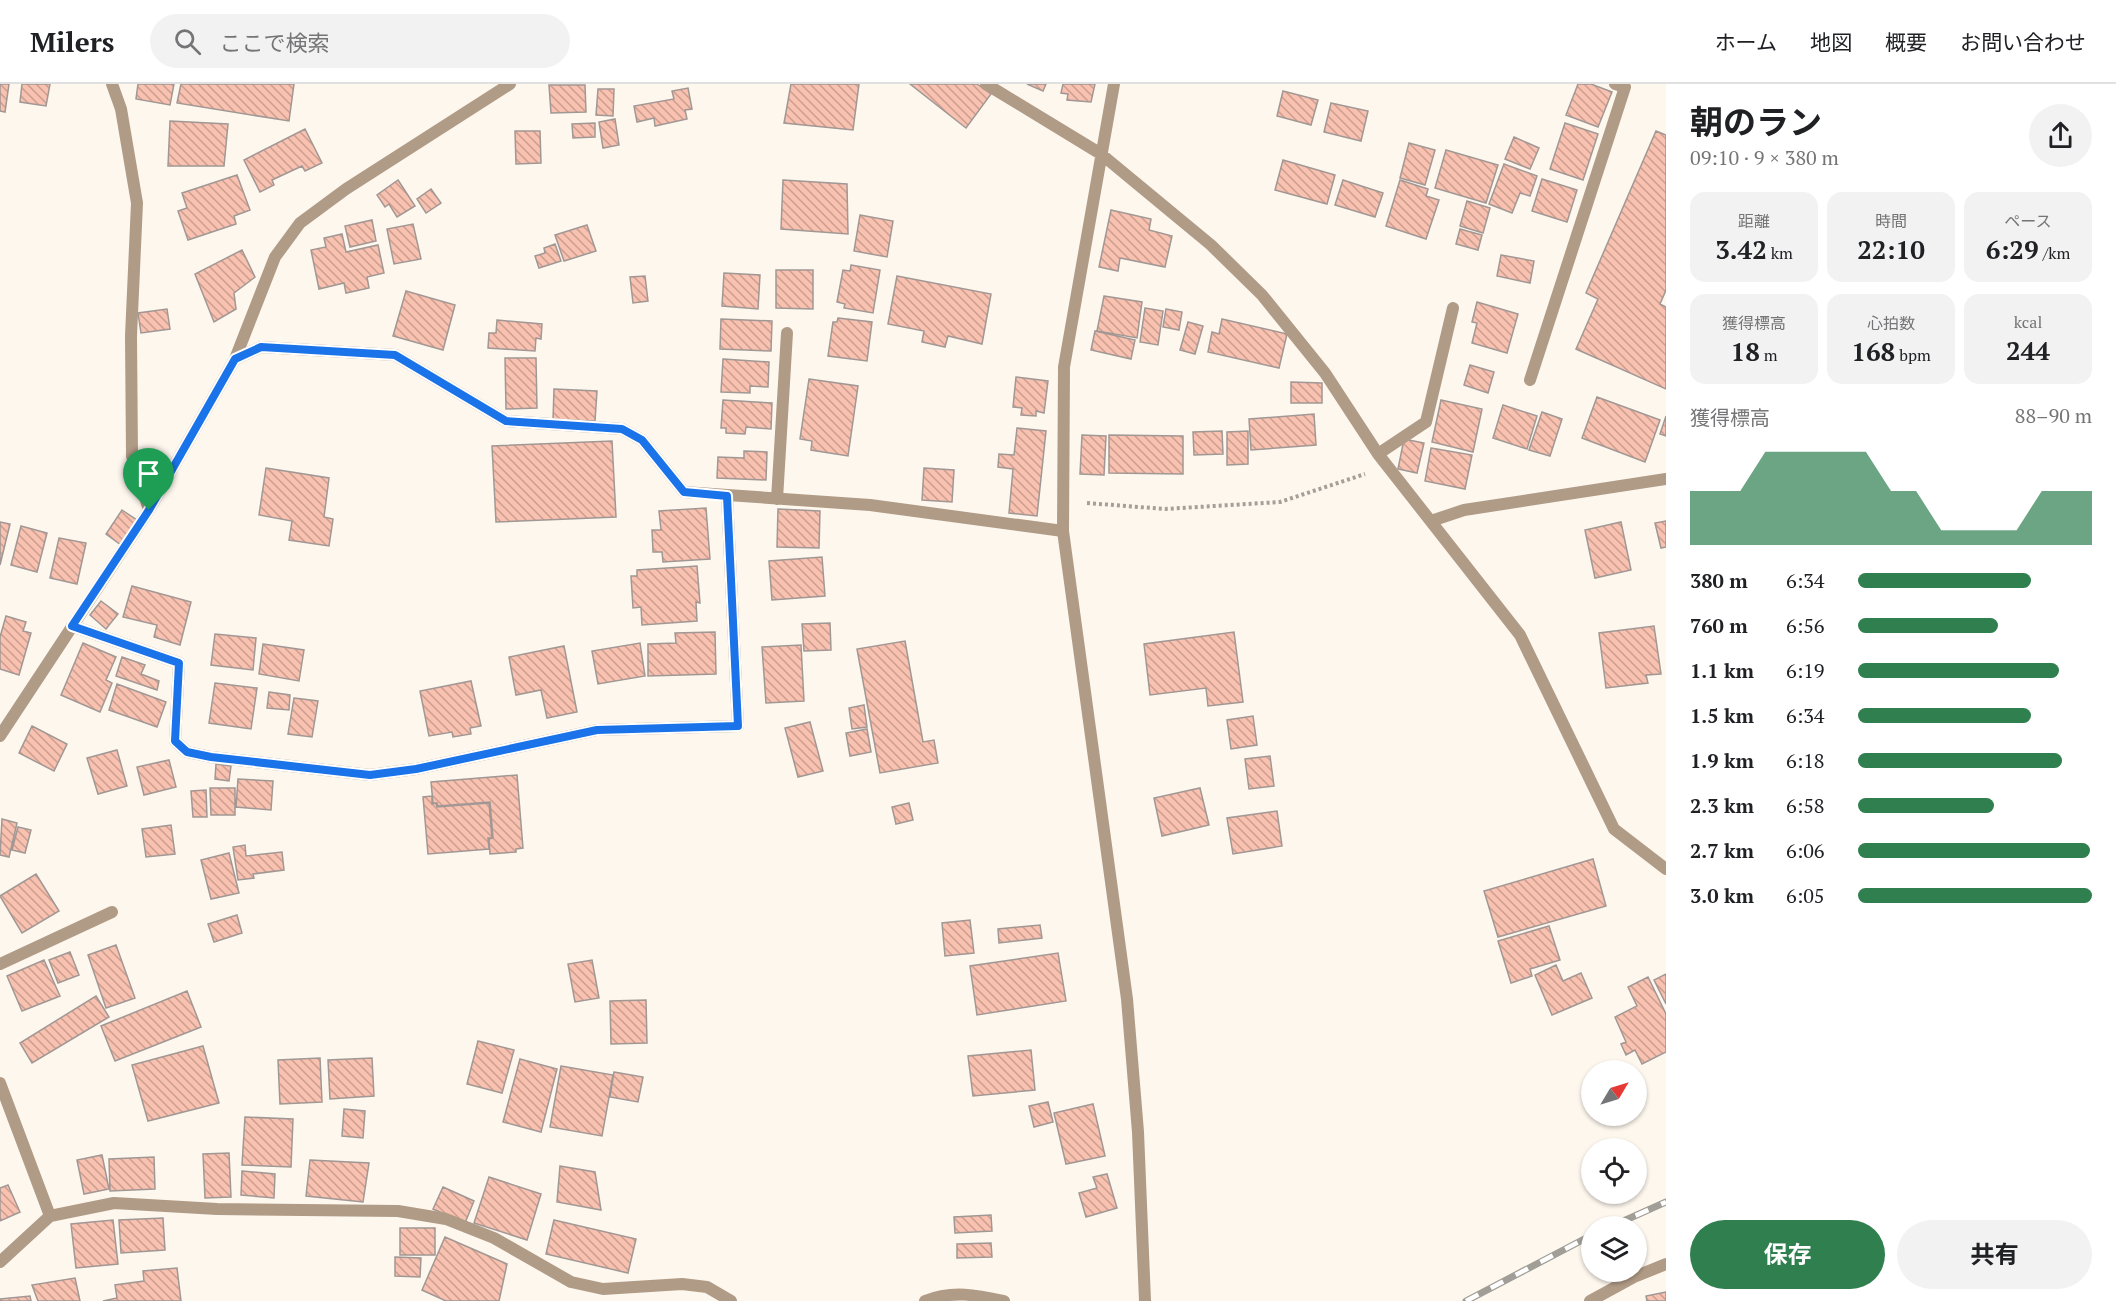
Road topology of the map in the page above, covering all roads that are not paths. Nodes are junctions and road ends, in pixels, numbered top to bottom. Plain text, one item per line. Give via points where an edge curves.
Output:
1 (112, 84) edge
2 (510, 84) edge
3 (986, 84) edge
4 (1114, 84) edge
5 (1615, 84) edge
6 (1101, 154) junction
7 (1453, 308) dead end
8 (787, 333) dead end
9 (235, 359) junction
10 (1530, 381) dead end
11 (1378, 454) junction
12 (1666, 479) edge
13 (727, 496) junction
14 (777, 499) junction
15 (149, 510) junction
16 (1431, 521) junction
17 (1063, 531) junction
18 (72, 626) junction
19 (0, 736) edge
20 (1666, 869) edge
21 (112, 912) dead end
22 (0, 964) edge
23 (0, 1083) edge
24 (50, 1216) junction
25 (0, 1262) edge
26 (1666, 1264) edge
27 (1596, 1300) edge
28 (731, 1301) edge
29 (925, 1301) edge
30 (1004, 1301) edge
31 (1145, 1301) edge

1 - 15 street via 137,203 131,336 132,456
2 - 9 street via 300,223 275,256
3 - 6 street
4 - 6 street
5 - 10 street via 1625,87
6 - 11 street via 1211,245 1262,295 1325,373
6 - 17 street via 1064,366
7 - 11 street via 1426,422
8 - 14 street
9 - 13 street via 261,347 395,355 506,421 622,429 642,440 684,492
9 - 15 street
11 - 16 street
12 - 16 street via 1464,510
13 - 14 street
13 - 18 street via 738,726 597,730 416,769 370,775 211,757 187,752 175,741 179,663
14 - 17 street via 870,505
15 - 18 street
16 - 20 street via 1520,635 1614,829
17 - 31 street via 1127,999 1138,1132
18 - 19 street
21 - 22 street
23 - 24 street
24 - 25 street
24 - 28 street via 114,1203 217,1209 398,1211 446,1220 494,1238 572,1282 603,1289 682,1284 707,1287
26 - 27 street
29 - 30 street via 960,1294

